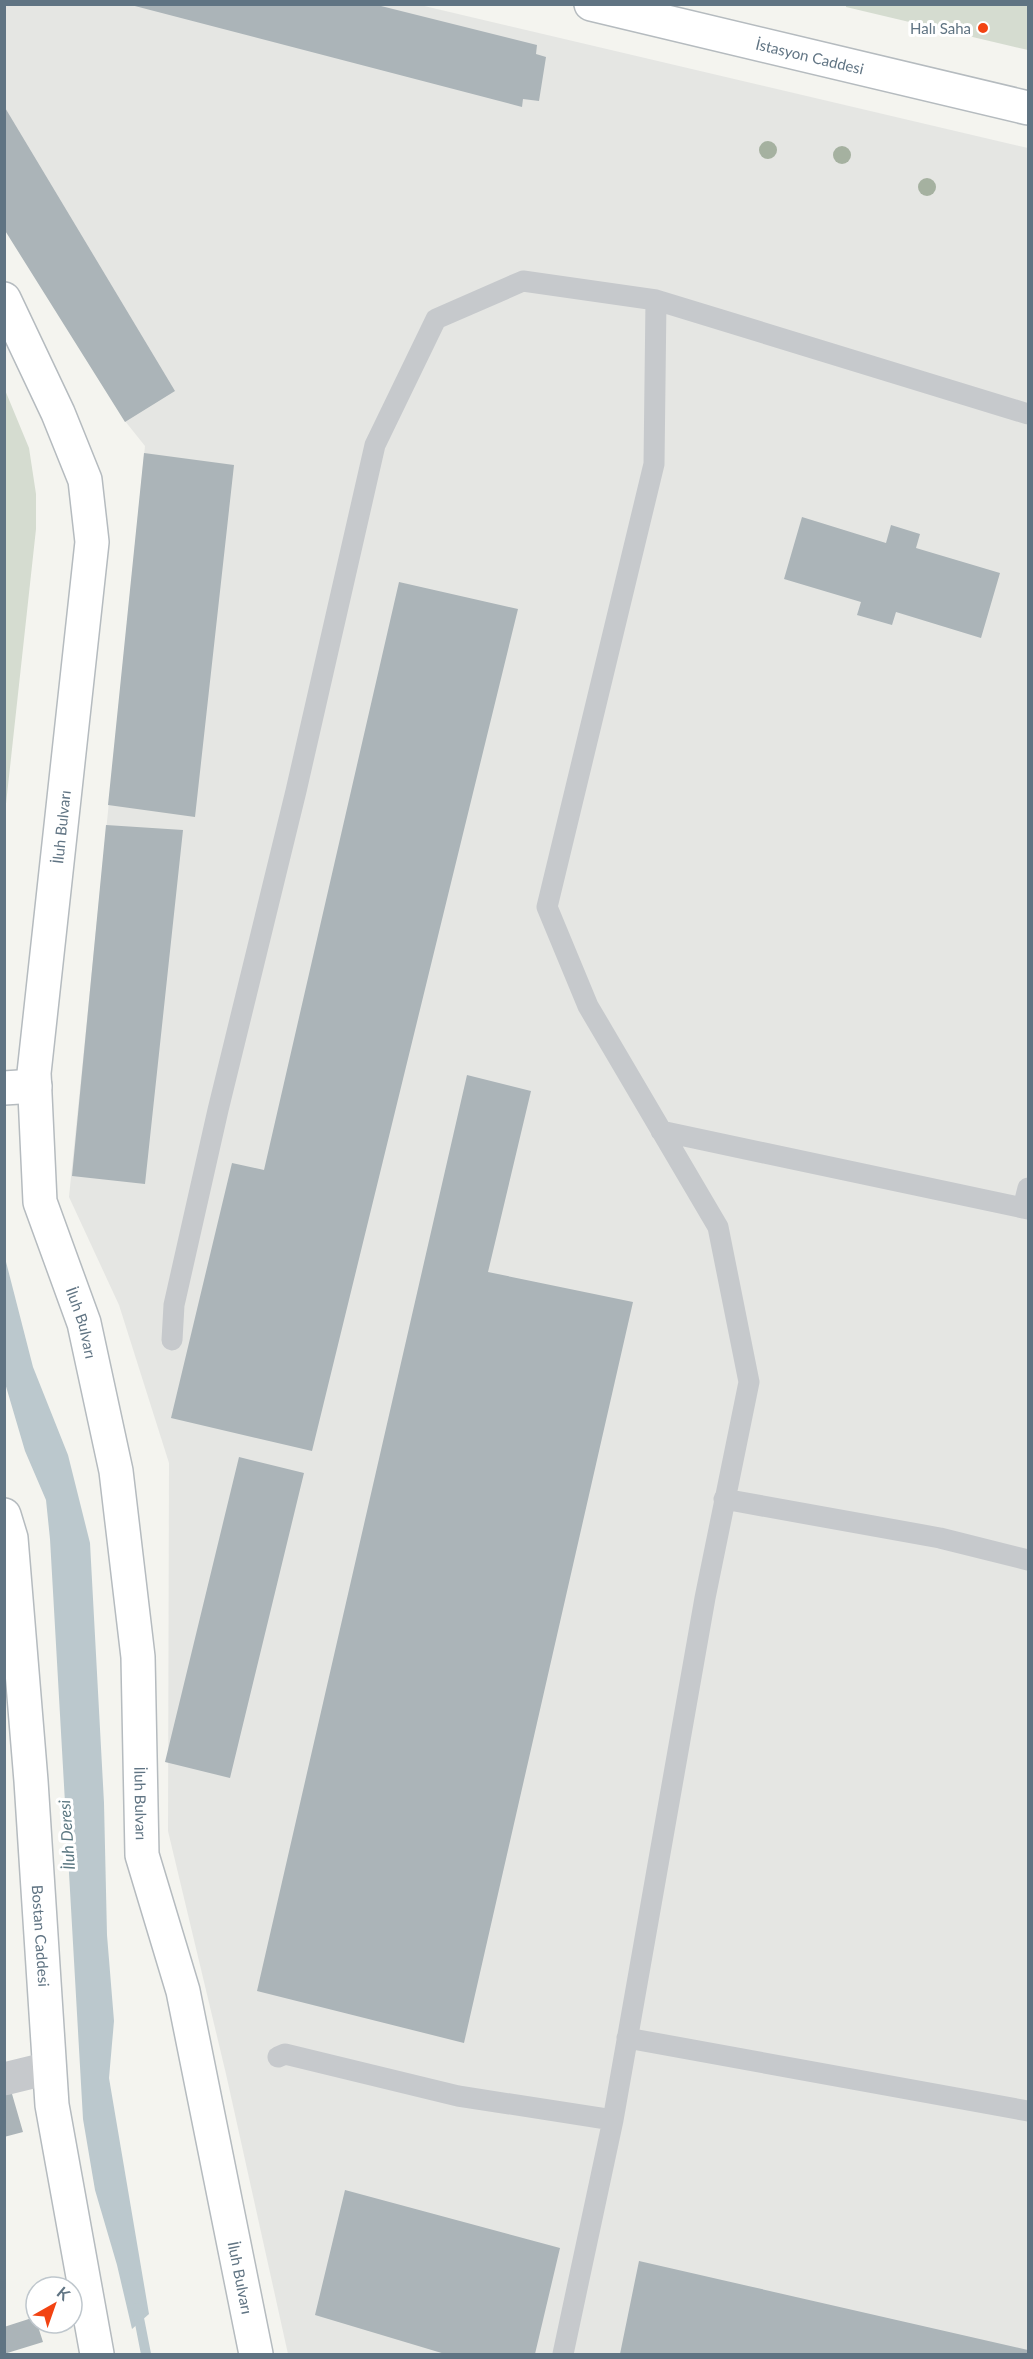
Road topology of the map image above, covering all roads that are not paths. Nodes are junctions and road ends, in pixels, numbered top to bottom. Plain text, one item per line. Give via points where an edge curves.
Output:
1 (591, 4) edge
2 (1029, 108) edge
3 (4, 299) edge
4 (656, 300) junction
5 (1029, 414) edge
6 (20, 1087) edge
7 (661, 1131) junction
8 (1027, 1201) edge
9 (172, 1340) dead end
10 (724, 1498) junction
11 (7, 1530) edge
12 (1029, 1560) edge
13 (627, 2038) junction
14 (279, 2057) dead end
15 (49, 2068) junction
16 (4, 2079) edge
17 (1029, 2111) edge
18 (613, 2120) junction
19 (97, 2355) edge
20 (256, 2355) edge
21 (563, 2355) edge

1 - 2 street, İstasyon Caddesi
3 - 6 street, İluh Bulvarı via 85,480 92,542 34,1073
4 - 5 lane
4 - 7 lane via 654,464 547,907 588,1006
4 - 9 lane via 523,281 436,319 375,445 213,1133 174,1305
6 - 20 street, İluh Bulvarı via 39,1202 84,1323 116,1471 138,1657 142,1855 183,1991
7 - 8 lane
7 - 10 lane via 718,1227 749,1382
10 - 12 lane via 940,1538
10 - 13 lane
11 - 15 street, Bostan Caddesi via 31,1781
13 - 17 lane
13 - 18 lane
14 - 18 lane via 285,2054 458,2096
15 - 16 street
15 - 19 street, Bostan Caddesi via 52,2105
18 - 21 lane

